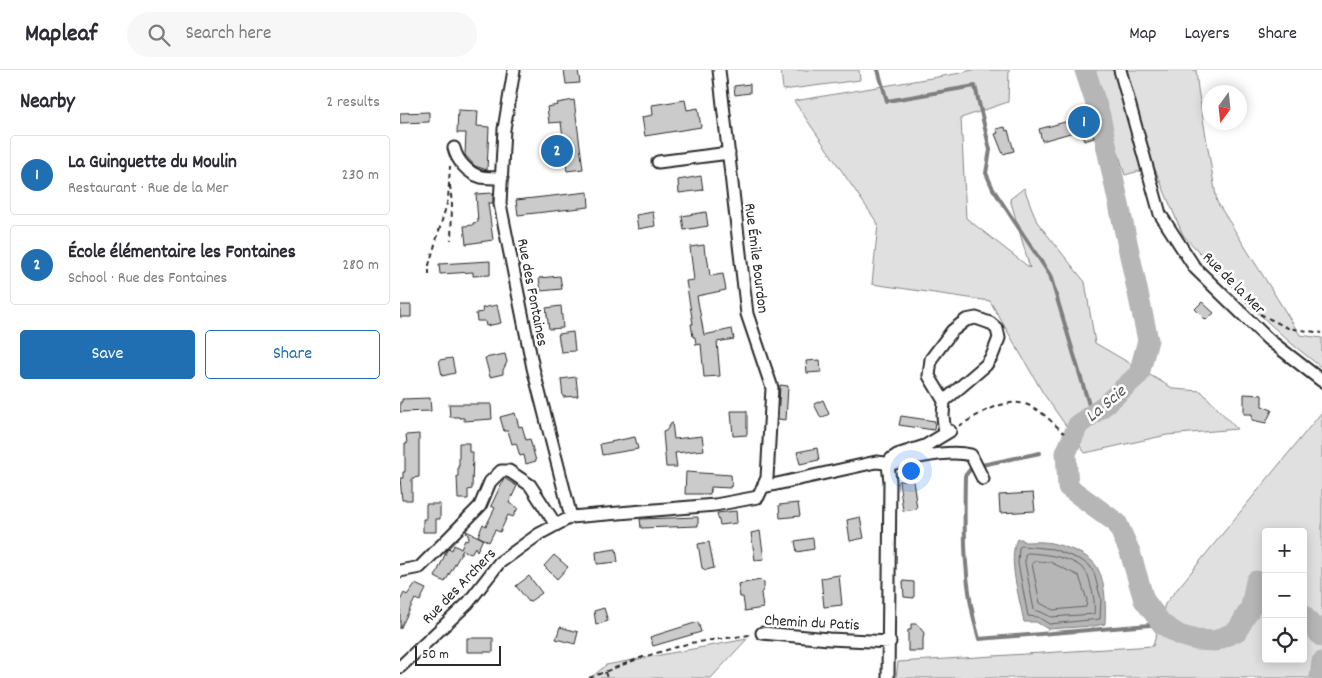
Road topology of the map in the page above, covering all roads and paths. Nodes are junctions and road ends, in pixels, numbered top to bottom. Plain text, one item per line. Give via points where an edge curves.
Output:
1 (514, 70) edge
2 (719, 70) edge
3 (1120, 70) edge
4 (456, 153) joint
5 (729, 153) junction
6 (658, 162) dead end
7 (449, 178) junction
8 (502, 178) junction
9 (452, 240) dead end
10 (429, 275) dead end
11 (1270, 319) dead end
12 (1322, 333) edge
13 (1322, 381) edge
14 (944, 401) junction
15 (948, 433) junction
16 (1064, 433) dead end
17 (887, 464) junction
18 (982, 476) dead end
19 (763, 488) junction
20 (571, 517) junction
21 (556, 525) junction
22 (400, 571) edge
23 (762, 633) joint
24 (890, 642) junction
25 (400, 667) edge
26 (605, 672) junction
27 (589, 678) edge
28 (607, 678) edge
29 (888, 678) edge

1 - 8 street, Rue des Fontaines via 504,128
2 - 5 street, Rue Émile Bourdon
3 - 13 street, Rue de la Mer via 1160,214 1195,268 1268,339
4 - 7 path
4 - 8 street via 469,170 480,177
5 - 6 street
5 - 19 street, Rue Émile Bourdon via 747,314 772,388 767,478
7 - 9 path
7 - 10 path via 448,200 428,265
8 - 20 street, Rue des Fontaines via 500,204 533,368
11 - 12 path via 1288,328
14 - 14 street via 992,356 999,338 997,329 990,322 976,318 966,320 952,330 931,358 928,376
14 - 15 street via 943,416
15 - 16 path via 991,408 1007,404 1026,404 1036,408
15 - 17 street via 925,446 897,455
17 - 18 street via 960,452 972,455
17 - 19 street via 876,462
17 - 24 street via 890,480
19 - 20 street via 758,496 715,505
20 - 21 street, Rue des Archers
21 - 22 street via 530,485 509,471 501,471 490,482 480,506 420,567
21 - 25 street, Rue des Archers via 499,563 468,604
23 - 24 street, Chemin du Patis
23 - 26 path, Chemin du Patis via 690,642
24 - 29 street
26 - 27 path, Chemin du Patis
26 - 28 path

